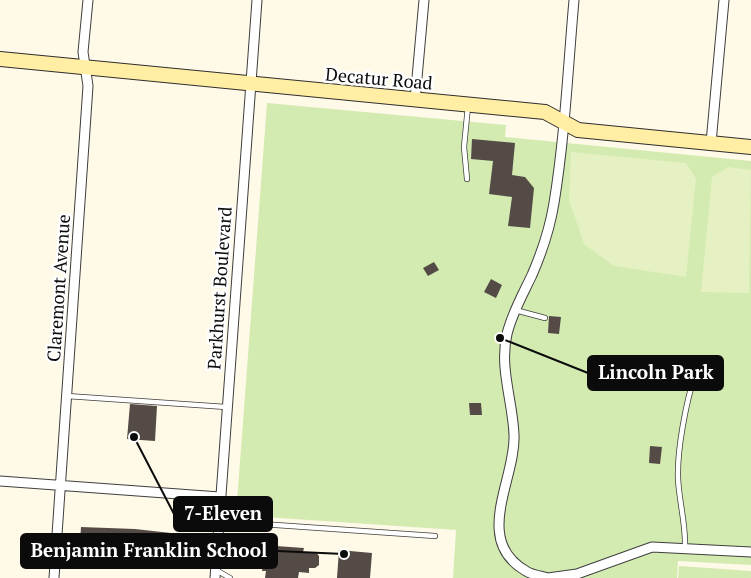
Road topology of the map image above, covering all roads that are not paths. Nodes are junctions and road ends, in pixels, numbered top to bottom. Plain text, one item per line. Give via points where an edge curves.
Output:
1 (88, 0) edge
2 (257, 0) edge
3 (424, 0) edge
4 (574, 0) edge
5 (724, 0) edge
6 (0, 59) edge
7 (86, 68) junction
8 (249, 84) junction
9 (415, 100) junction
10 (468, 104) junction
11 (562, 120) junction
12 (711, 143) junction
13 (751, 147) edge
14 (468, 179) dead end
15 (515, 310) junction
16 (545, 318) dead end
17 (695, 375) dead end
18 (67, 396) junction
19 (226, 407) junction
20 (0, 481) edge
21 (61, 486) junction
22 (220, 497) junction
23 (218, 521) junction
24 (434, 536) dead end
25 (684, 548) junction
26 (751, 552) edge
27 (215, 574) edge
28 (54, 578) edge
29 (230, 578) edge
30 (548, 578) edge

1 - 7 street, Claremont Avenue via 83,52
2 - 8 street, Parkhurst Boulevard
3 - 9 street
4 - 11 street
5 - 12 street
6 - 7 street, Decatur Road
7 - 8 street, Decatur Road
7 - 18 street, Claremont Avenue via 88,86
8 - 9 street, Decatur Road
8 - 19 street, Parkhurst Boulevard
9 - 10 street, Decatur Road
10 - 11 street, Decatur Road via 545,112
10 - 14 lane via 464,147
11 - 12 street, Decatur Road via 578,130
11 - 15 street via 551,221 540,255
12 - 13 street, Decatur Road
15 - 16 lane
15 - 30 street via 506,336 504,355 515,438 499,514 499,529 509,556 526,572
17 - 25 lane via 689,392 678,477
18 - 19 lane
18 - 21 street, Claremont Avenue
19 - 22 street, Parkhurst Boulevard
20 - 21 street
21 - 22 street
21 - 28 street, Claremont Avenue
22 - 23 street, Parkhurst Boulevard
23 - 24 lane
23 - 27 street, Parkhurst Boulevard
25 - 26 street
25 - 30 street via 652,547 577,574
27 - 29 lane

